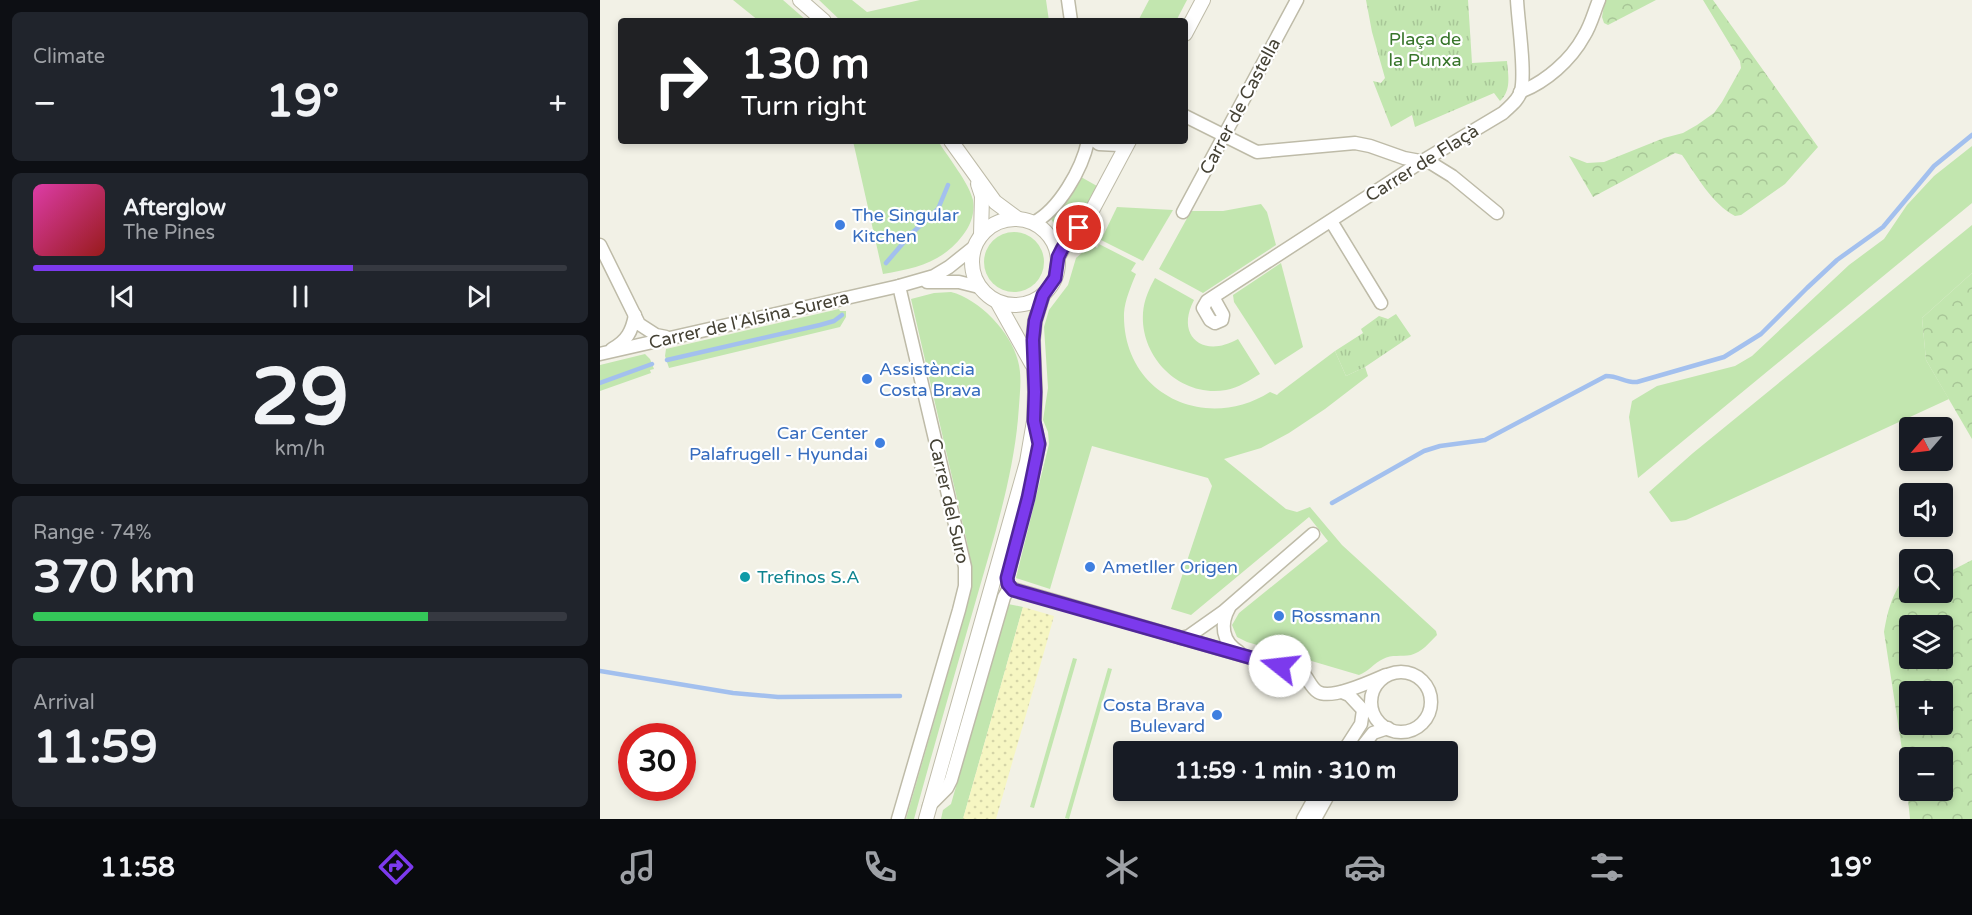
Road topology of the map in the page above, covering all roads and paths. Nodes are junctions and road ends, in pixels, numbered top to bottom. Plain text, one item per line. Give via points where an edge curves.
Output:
1 (800, 0) edge
2 (1068, 0) edge
3 (1203, 0) edge
4 (1297, 0) edge
5 (1517, 0) edge
6 (1599, 0) edge
7 (821, 18) edge
8 (1071, 18) edge
9 (1188, 28) edge
10 (1521, 92) junction
11 (1188, 118) edge
12 (1224, 136) junction
13 (954, 144) edge
14 (1087, 144) edge
15 (1100, 144) edge
16 (1122, 144) edge
17 (1125, 144) edge
18 (1421, 162) junction
19 (976, 177) junction
20 (1183, 212) dead end
21 (1497, 213) dead end
22 (1018, 219) junction
23 (1331, 221) junction
24 (1033, 223) junction
25 (978, 241) junction
26 (600, 245) edge
27 (1058, 257) junction
28 (899, 286) junction
29 (979, 287) junction
30 (1043, 295) junction
31 (1213, 297) dead end
32 (999, 303) junction
33 (1381, 303) dead end
34 (634, 315) junction
35 (684, 334) junction
36 (601, 354) edge
37 (1033, 366) junction
38 (1034, 421) junction
39 (1313, 534) dead end
40 (1013, 590) junction
41 (1222, 612) junction
42 (1181, 638) junction
43 (1218, 648) junction
44 (1245, 656) junction
45 (1386, 675) junction
46 (1342, 692) junction
47 (1363, 710) junction
48 (1377, 719) junction
49 (1388, 728) junction
50 (1350, 741) edge
51 (1367, 741) edge
52 (1313, 801) edge
53 (1325, 801) edge
54 (927, 812) edge
55 (898, 819) edge
56 (1303, 819) edge
57 (1315, 819) edge

1 - 7 street
2 - 8 street
3 - 9 street
4 - 12 street, Carrer de Castella
5 - 10 street
6 - 10 street, Carrer de Flaçà via 1577,48 1544,81
10 - 18 street, Carrer de Flaçà via 1503,112
11 - 12 street
12 - 18 street via 1257,152 1354,143
12 - 20 street, Carrer de Castella
13 - 19 street
14 - 24 street via 1059,200
15 - 16 street
17 - 27 street via 1089,216
18 - 21 street via 1431,163 1452,176
18 - 23 street, Carrer de Flaçà
19 - 22 street via 995,202
19 - 25 street via 982,196
22 - 24 street
22 - 25 street via 994,224
23 - 31 street, Carrer de Flaçà
23 - 33 street
24 - 27 street via 1047,233
25 - 28 street, Carrer de l'Alsina Surera via 934,276
25 - 29 street via 972,267
26 - 34 street
27 - 30 street via 1055,278
28 - 29 street, Carrer de l'Alsina Surera via 938,281
28 - 35 street, Carrer de l'Alsina Surera
28 - 55 street, Carrer del Suro via 965,567 965,586
29 - 32 street
30 - 32 street via 1022,305
30 - 37 street via 1035,321
32 - 37 street
34 - 35 street via 639,324 656,335
34 - 36 street via 633,330
35 - 36 street, Carrer de l'Alsina Surera
37 - 38 street
38 - 40 street via 1039,444 1007,578
38 - 54 street via 1009,529
39 - 41 street
40 - 42 street
40 - 54 street via 1008,590 1004,597 951,780
41 - 42 street
41 - 43 street via 1210,631
41 - 44 street via 1225,639
42 - 43 street
43 - 44 street
44 - 46 street via 1303,673 1321,693
45 - 46 street
45 - 48 street via 1373,689 1370,705
45 - 49 street via 1405,672 1421,680 1429,691 1431,705 1417,727 1399,732
46 - 47 street
47 - 48 street
47 - 50 street via 1361,724
48 - 49 street
49 - 51 street via 1373,733
52 - 56 street
53 - 57 street

